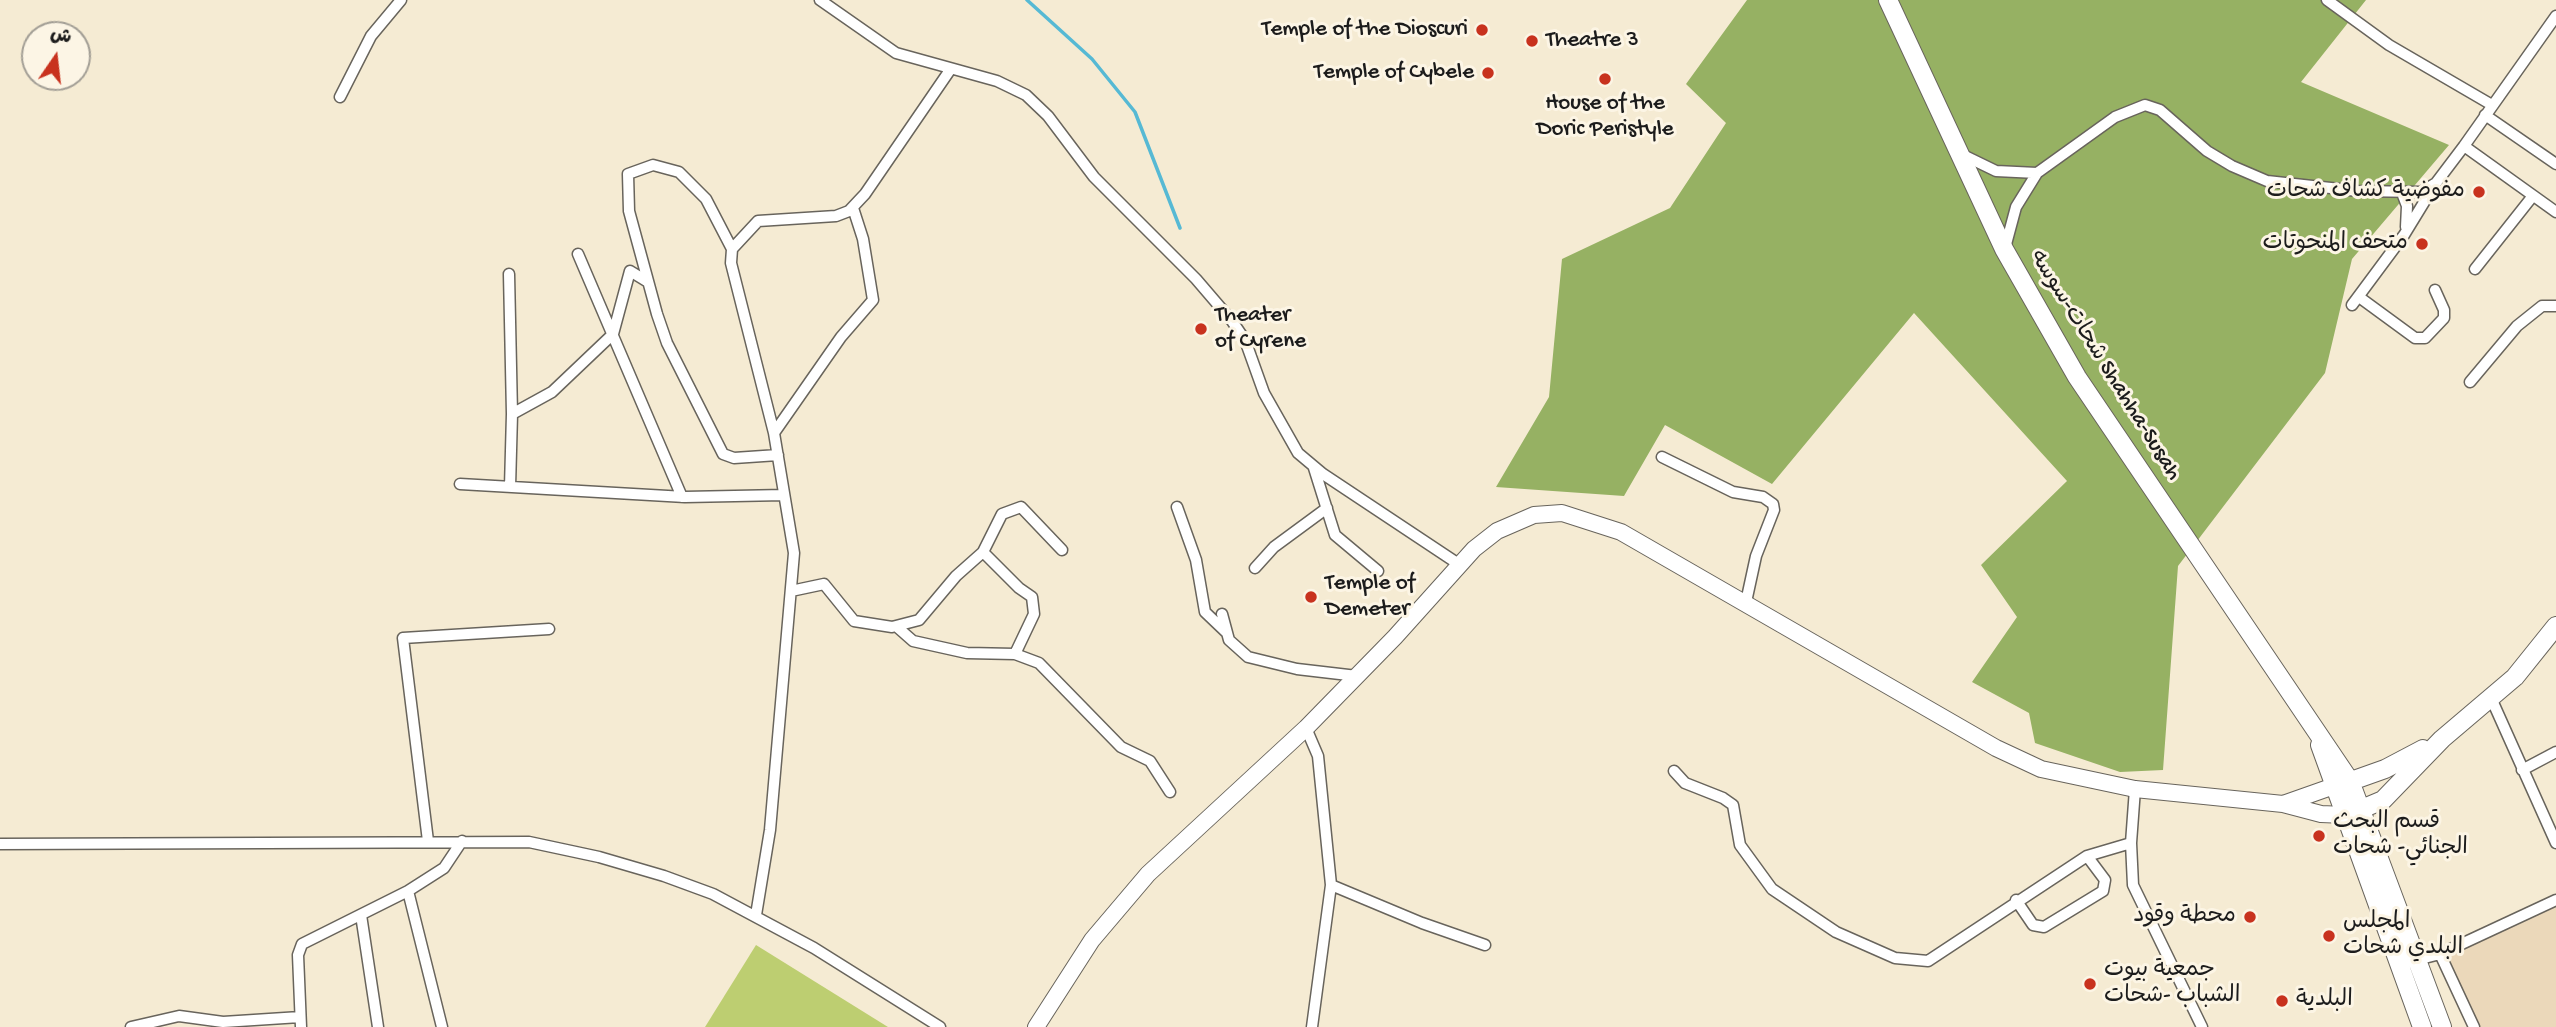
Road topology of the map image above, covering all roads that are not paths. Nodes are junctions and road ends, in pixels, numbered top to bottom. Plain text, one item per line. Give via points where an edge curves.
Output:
1 (401, 0) edge
2 (820, 0) edge
3 (1888, 0) edge
4 (2327, 0) edge
5 (2556, 16) edge
6 (950, 70) junction
7 (340, 97) dead end
8 (2488, 110) junction
9 (2464, 146) junction
10 (1959, 153) junction
11 (2556, 164) edge
12 (2037, 173) junction
13 (2436, 183) junction
14 (2402, 193) junction
15 (2532, 197) junction
16 (853, 208) junction
17 (2556, 212) edge
18 (2404, 235) junction
19 (732, 249) junction
20 (2004, 249) junction
21 (578, 254) dead end
22 (2475, 269) dead end
23 (509, 274) dead end
24 (648, 282) junction
25 (2435, 290) dead end
26 (2556, 306) edge
27 (613, 334) junction
28 (2470, 382) dead end
29 (512, 414) junction
30 (774, 433) junction
31 (778, 454) junction
32 (1662, 457) dead end
33 (1314, 468) junction
34 (460, 484) dead end
35 (510, 487) junction
36 (784, 495) junction
37 (682, 497) junction
38 (1178, 507) dead end
39 (1327, 508) junction
40 (1062, 550) dead end
41 (983, 552) junction
42 (1460, 565) junction
43 (1255, 568) dead end
44 (1378, 571) dead end
45 (791, 591) junction
46 (1746, 602) junction
47 (1222, 614) dead end
48 (896, 626) junction
49 (2556, 626) edge
50 (549, 629) dead end
51 (1227, 633) junction
52 (2556, 643) edge
53 (1015, 654) junction
54 (2532, 659) junction
55 (1357, 676) junction
56 (2491, 698) junction
57 (1306, 727) junction
58 (2442, 739) junction
59 (2556, 752) edge
60 (2522, 770) junction
61 (1674, 771) dead end
62 (2342, 784) junction
63 (2135, 789) junction
64 (1170, 792) dead end
65 (2283, 804) junction
66 (2353, 813) junction
67 (428, 841) junction
68 (462, 841) junction
69 (2131, 843) junction
70 (2556, 843) edge
71 (0, 844) edge
72 (2087, 856) junction
73 (1331, 885) junction
74 (408, 891) junction
75 (2016, 900) junction
76 (2556, 900) edge
77 (361, 915) junction
78 (756, 915) junction
79 (1485, 945) dead end
80 (2440, 954) junction
81 (2409, 962) junction
82 (301, 1022) edge
83 (131, 1027) edge
84 (378, 1027) edge
85 (442, 1027) edge
86 (940, 1027) edge
87 (1036, 1027) edge
88 (1312, 1027) edge
89 (2202, 1027) edge
90 (2423, 1027) edge
91 (2442, 1027) edge
92 (2474, 1027) edge

1 - 7 street via 372,36
2 - 6 street via 895,53
3 - 10 main road, شحات-سوسه Shahha-Susah
4 - 8 street
5 - 8 street
6 - 16 street
6 - 33 street via 1012,87 1048,116 1094,177 1232,321 1245,340 1281,426
8 - 9 street
8 - 11 street
9 - 13 street
9 - 15 street
10 - 12 street via 1996,171
10 - 20 main road, شحات-سوسه Shahha-Susah
12 - 14 street via 2115,117 2145,105 2160,110 2207,151 2267,181
12 - 20 street via 2016,207
13 - 14 street via 2421,192
13 - 18 street
14 - 18 street via 2408,220
15 - 17 street
15 - 22 street
16 - 19 street via 836,216 758,221
16 - 30 street via 873,300 841,337
18 - 25 street via 2356,301 2415,338 2425,338 2444,318
19 - 24 street via 706,199 688,179 663,166 647,165 628,174 629,211
19 - 30 street via 731,262
20 - 62 main road, شحات-سوسه Shahha-Susah via 2077,377 2317,735
21 - 27 street
23 - 29 street
24 - 27 street via 630,271
24 - 31 street via 667,343 725,456
26 - 28 street via 2542,306 2517,326
27 - 29 street via 552,393
27 - 37 street
29 - 35 street
30 - 31 street
31 - 36 street
32 - 46 street via 1733,492 1763,497 1773,504
33 - 39 street
33 - 42 street
34 - 35 street
35 - 37 street
36 - 37 street
36 - 45 street via 794,553
38 - 51 street via 1196,560 1205,612
39 - 43 street via 1274,547
39 - 44 street via 1335,535
40 - 41 street via 1021,507 1002,514
41 - 48 street via 919,620
41 - 53 street via 1032,597 1034,614
42 - 46 main road via 1485,539 1513,523 1534,515 1562,513 1621,531
42 - 55 main road
45 - 48 street via 824,584 855,621
45 - 78 street via 770,830
46 - 63 main road via 2017,759 2064,776
47 - 51 street
48 - 53 street via 913,641 967,653
49 - 54 main road
50 - 67 street via 403,638
51 - 55 street via 1228,640 1248,657
52 - 54 main road
53 - 64 street via 1039,663 1121,747 1150,761
54 - 56 main road
55 - 57 main road
56 - 58 main road
56 - 60 street
57 - 73 street via 1318,756
57 - 87 main road via 1214,810 1120,906 1092,940
58 - 62 main road via 2402,761
58 - 66 main road via 2384,800
59 - 60 street
60 - 70 street
61 - 75 street via 1685,783 1733,805 1740,845 1772,888 1836,932 1895,958 1927,961
62 - 65 main road
62 - 66 main road, شحات-سوسه Shahha-Susah
63 - 65 main road
63 - 69 street
65 - 66 main road via 2321,814
66 - 81 main road, شحات-سوسه Shahha-Susah
67 - 68 street
67 - 71 street
68 - 74 street via 444,868
68 - 78 street via 529,842 599,857 664,876
69 - 72 street
69 - 89 street via 2133,885
72 - 75 street
72 - 75 street via 2106,885 2068,913 2037,927
73 - 79 street
73 - 88 street
74 - 77 street
74 - 85 street
76 - 80 street
77 - 82 street via 307,939 299,948
77 - 84 street
78 - 86 street
80 - 81 street
80 - 92 street
81 - 90 main road, شحات-سوسه Shahha-Susah
81 - 91 main road, شحات-سوسه Shahha-Susah
82 - 83 street via 223,1022 179,1016

